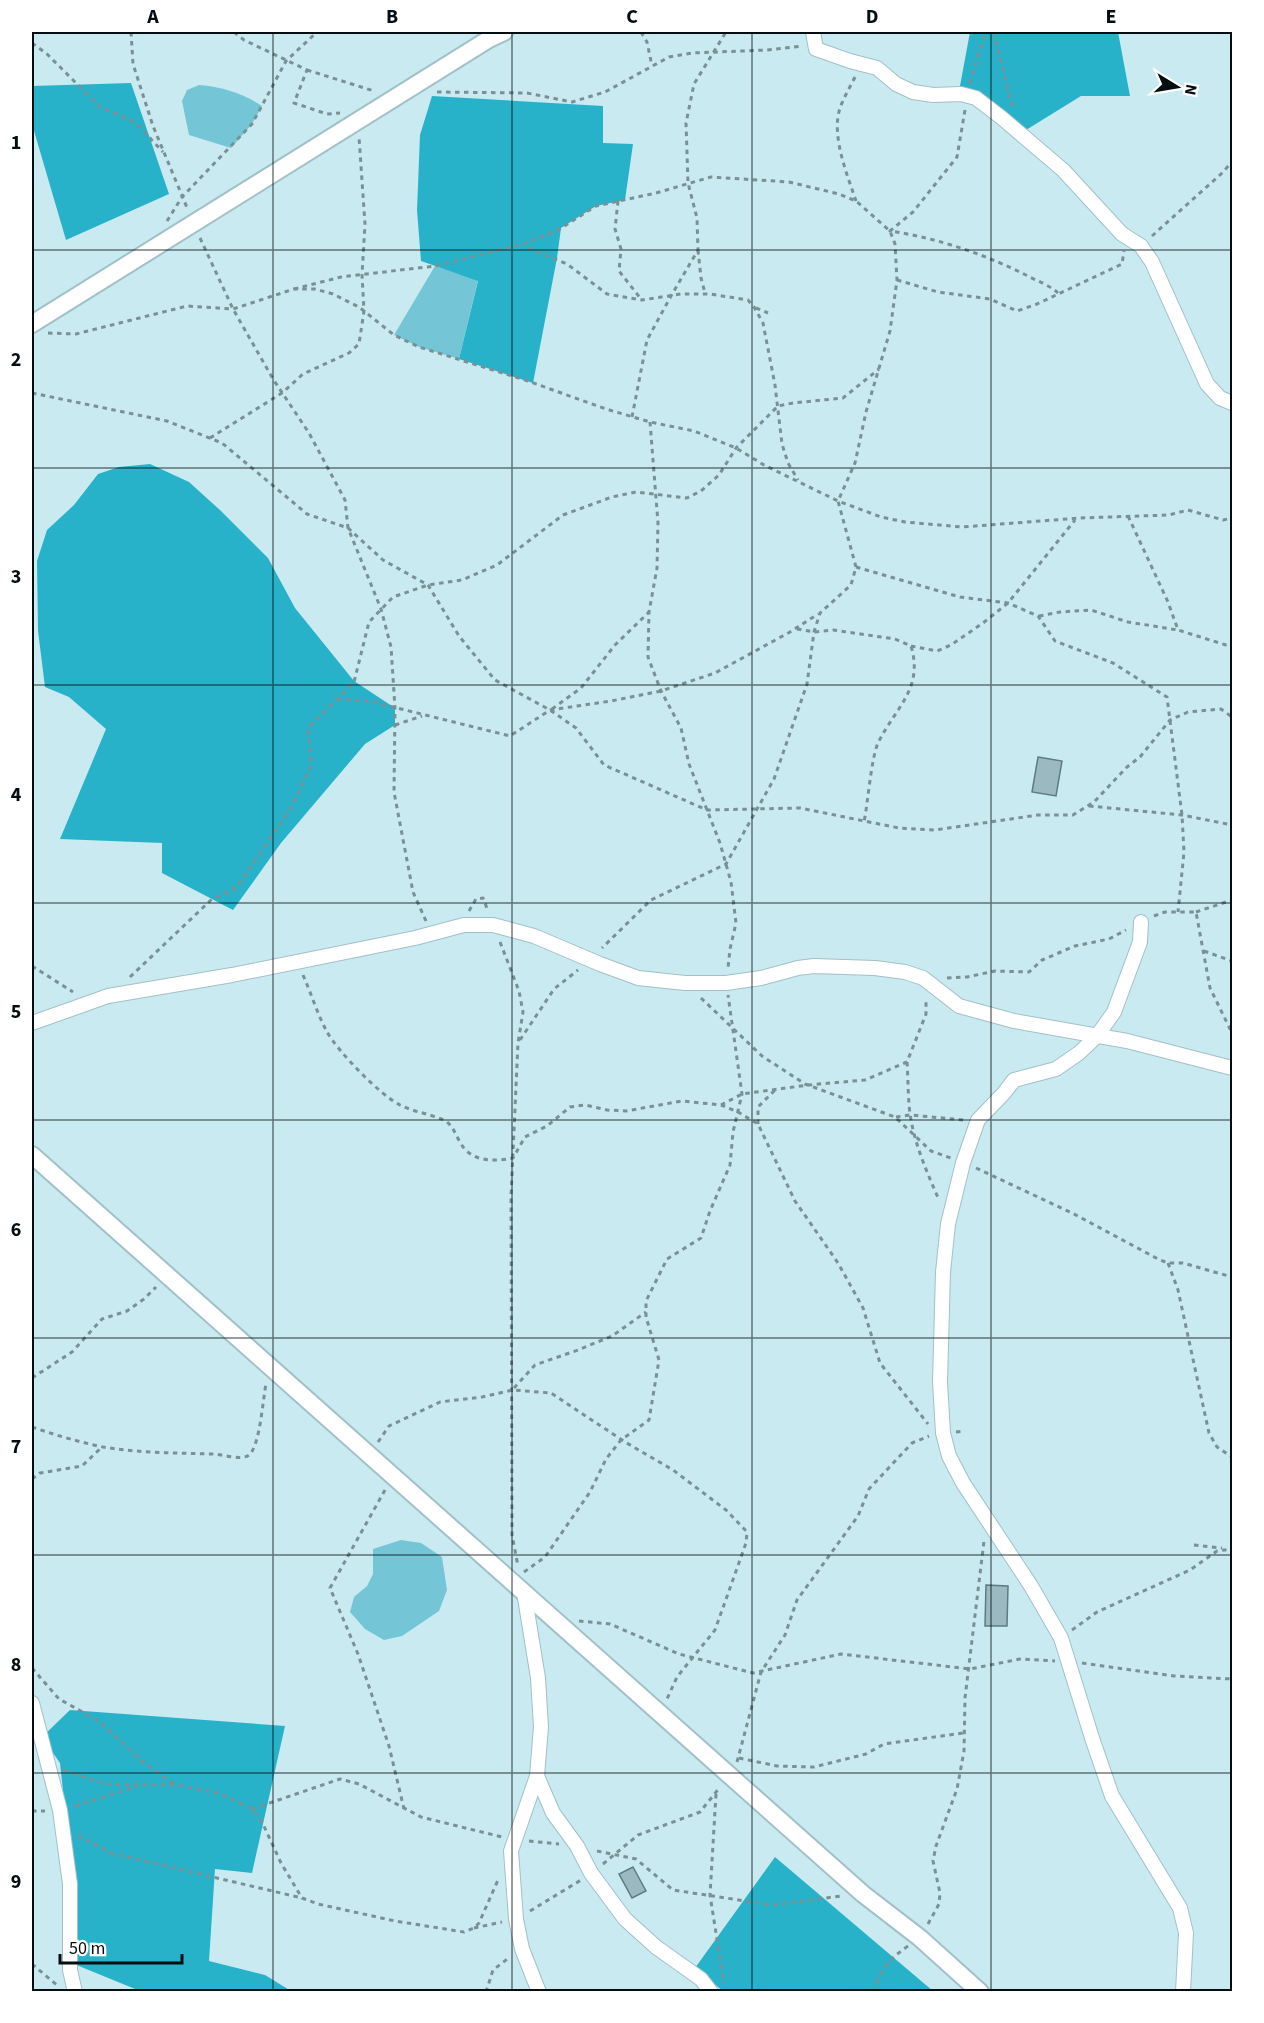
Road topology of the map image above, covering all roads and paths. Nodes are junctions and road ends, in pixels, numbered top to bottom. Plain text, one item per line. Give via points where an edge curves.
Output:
1 (131, 32) edge
2 (234, 32) edge
3 (318, 32) edge
4 (504, 32) edge
5 (641, 32) edge
6 (726, 32) edge
7 (813, 32) edge
8 (985, 32) edge
9 (994, 32) edge
10 (32, 43) edge
11 (816, 49) junction
12 (714, 52) junction
13 (286, 61) junction
14 (862, 64) junction
15 (652, 66) junction
16 (307, 70) junction
17 (400, 94) junction
18 (968, 96) junction
19 (352, 116) junction
20 (1021, 133) junction
21 (164, 153) junction
22 (1233, 162) edge
23 (688, 183) junction
24 (182, 197) junction
25 (618, 201) junction
26 (856, 201) junction
27 (193, 223) junction
28 (164, 225) dead end
29 (890, 231) junction
30 (1122, 234) junction
31 (1141, 246) junction
32 (528, 248) dead end
33 (698, 248) junction
34 (1122, 264) junction
35 (362, 275) junction
36 (897, 280) junction
37 (294, 289) junction
38 (1058, 293) junction
39 (706, 294) junction
40 (670, 296) junction
41 (642, 300) junction
42 (754, 307) junction
43 (233, 309) junction
44 (364, 311) junction
45 (768, 313) dead end
46 (37, 328) edge
47 (879, 369) junction
48 (32, 393) edge
49 (282, 393) junction
50 (1233, 403) edge
51 (778, 406) junction
52 (632, 417) junction
53 (650, 422) junction
54 (210, 438) junction
55 (736, 448) junction
56 (799, 482) junction
57 (655, 494) junction
58 (838, 501) junction
59 (1127, 516) junction
60 (1233, 518) edge
61 (1076, 519) junction
62 (348, 528) junction
63 (856, 567) junction
64 (428, 585) junction
65 (1008, 603) junction
66 (381, 609) junction
67 (649, 612) junction
68 (820, 613) junction
69 (1038, 616) junction
70 (796, 629) junction
71 (1178, 630) junction
72 (814, 632) junction
73 (1233, 645) edge
74 (911, 646) junction
75 (661, 691) junction
76 (337, 699) junction
77 (395, 708) junction
78 (550, 710) junction
79 (423, 715) junction
80 (1233, 717) edge
81 (1170, 720) junction
82 (395, 725) junction
83 (1087, 806) junction
84 (756, 808) junction
85 (707, 810) junction
86 (1182, 815) junction
87 (864, 822) junction
88 (1233, 825) edge
89 (726, 864) junction
90 (1233, 900) edge
91 (1178, 912) junction
92 (1196, 912) junction
93 (1141, 922) junction
94 (493, 925) junction
95 (432, 933) junction
96 (1204, 951) junction
97 (590, 960) junction
98 (1233, 961) edge
99 (297, 962) junction
100 (32, 966) edge
101 (923, 978) junction
102 (726, 982) junction
103 (685, 983) junction
104 (108, 996) junction
105 (90, 1002) junction
106 (32, 1023) edge
107 (733, 1028) junction
108 (1233, 1033) edge
109 (1098, 1036) junction
110 (518, 1043) junction
111 (908, 1062) junction
112 (1233, 1068) edge
113 (808, 1085) junction
114 (776, 1089) junction
115 (742, 1094) junction
116 (720, 1105) junction
117 (738, 1112) junction
118 (910, 1115) junction
119 (895, 1117) junction
120 (978, 1120) junction
121 (758, 1124) junction
122 (914, 1134) junction
123 (32, 1155) edge
124 (513, 1158) junction
125 (963, 1163) junction
126 (948, 1224) junction
127 (1168, 1263) junction
128 (166, 1275) junction
129 (1233, 1277) edge
130 (646, 1311) junction
131 (269, 1367) junction
132 (32, 1378) edge
133 (513, 1390) junction
134 (32, 1427) edge
135 (930, 1427) dead end
136 (936, 1433) dead end
137 (621, 1440) junction
138 (102, 1447) junction
139 (368, 1455) junction
140 (1233, 1457) edge
141 (393, 1477) junction
142 (32, 1479) edge
143 (986, 1519) junction
144 (1194, 1545) dead end
145 (1224, 1549) junction
146 (1233, 1549) edge
147 (524, 1592) junction
148 (552, 1618) junction
149 (1061, 1638) junction
150 (692, 1657) junction
151 (1070, 1661) junction
152 (32, 1668) edge
153 (970, 1669) junction
154 (761, 1671) junction
155 (1233, 1679) edge
156 (32, 1703) edge
157 (660, 1713) junction
158 (963, 1733) junction
159 (739, 1758) junction
160 (46, 1762) junction
161 (729, 1775) junction
162 (537, 1776) junction
163 (140, 1785) junction
164 (176, 1785) junction
165 (716, 1792) junction
166 (252, 1809) junction
167 (404, 1809) junction
168 (32, 1810) edge
169 (60, 1810) junction
170 (61, 1826) junction
171 (512, 1845) junction
172 (577, 1846) junction
173 (612, 1856) junction
174 (591, 1874) junction
175 (863, 1893) junction
176 (710, 1895) junction
177 (302, 1898) junction
178 (516, 1919) junction
179 (474, 1928) junction
180 (920, 1938) junction
181 (522, 1949) junction
182 (32, 1964) edge
183 (68, 1990) edge
184 (486, 1992) edge
185 (539, 1992) edge
186 (711, 1992) edge
187 (725, 1992) edge
188 (875, 1992) edge
189 (980, 1992) edge
190 (1183, 1992) edge

1 - 21 path via 134,64
2 - 13 path
3 - 13 path
4 - 17 street
5 - 15 path
6 - 12 path
7 - 11 street
8 - 18 path
9 - 20 path
10 - 21 path via 100,107 135,122
11 - 12 path via 807,46
11 - 14 street
12 - 15 path via 669,57
12 - 23 path via 693,84 686,123
13 - 16 path
13 - 24 path via 252,124
14 - 18 street via 877,68 913,92
14 - 26 path via 840,108 838,122 841,156
15 - 17 path via 605,92 572,102 527,93
16 - 17 path
16 - 19 path via 294,103 327,114
17 - 19 street
18 - 20 street
18 - 29 path via 957,157 913,212
19 - 27 street
19 - 35 path via 365,224
20 - 30 street via 1063,170
21 - 24 path
22 - 31 path
23 - 25 path
23 - 26 path via 711,177 789,182
23 - 33 path via 697,218
24 - 27 path
24 - 28 path
25 - 35 path via 596,206 558,230 523,244 435,266
25 - 41 path via 615,229 621,249 619,271
26 - 29 path
27 - 43 path
27 - 46 street
29 - 36 path via 895,244
29 - 38 path via 957,246 1012,268
30 - 31 street
30 - 34 path
31 - 34 path
31 - 50 street via 1152,261 1207,384 1220,398
32 - 41 path via 567,264 607,294
33 - 39 path
33 - 40 path
34 - 38 path
35 - 37 path
35 - 44 path
36 - 38 path via 938,292 990,299 1017,311
36 - 47 path via 890,331
37 - 43 path
37 - 44 path via 333,294
39 - 40 path
39 - 42 path via 747,300
40 - 41 path
40 - 52 path via 647,340
42 - 45 path
42 - 51 path via 763,323
43 - 46 path via 187,306 76,334
43 - 49 path
44 - 49 path via 359,344 349,353 303,374
44 - 52 path via 419,347
47 - 51 path via 843,398
47 - 58 path via 855,463
48 - 54 path via 167,421
49 - 54 path
49 - 62 path via 345,500
51 - 55 path
51 - 56 path via 782,444
52 - 53 path
53 - 55 path via 694,431
53 - 57 path
54 - 62 path via 222,443 307,514
55 - 56 path
55 - 57 path via 719,475 701,491 687,498
56 - 58 path
57 - 64 path via 636,492 612,497 563,515 497,565 462,580
57 - 67 path via 657,568
58 - 61 path via 905,522 962,527
58 - 63 path
59 - 60 path via 1169,515 1188,510 1223,520
59 - 61 path
59 - 71 path
61 - 65 path
62 - 64 path via 383,560
62 - 66 path
63 - 65 path via 960,597
63 - 68 path via 851,585
64 - 66 path via 393,597
64 - 78 path via 459,636 495,680
65 - 69 path
65 - 74 path via 938,651
66 - 76 path via 369,622 354,682
66 - 77 path via 391,647
67 - 75 path via 648,657
67 - 78 path via 615,645 581,688
68 - 70 path
68 - 72 path
69 - 71 path via 1091,610 1128,622
69 - 81 path via 1055,641 1113,663 1167,697
70 - 72 path
70 - 75 path via 715,673
71 - 73 path
72 - 74 path via 833,630 895,639
72 - 84 path via 807,684 774,779
74 - 87 path via 914,677 908,696 878,745
75 - 78 path
75 - 85 path via 681,728 689,764
76 - 77 path
76 - 104 path via 308,728 311,766 291,808 236,888 212,899
77 - 79 path
77 - 82 path
78 - 79 path via 510,736
78 - 85 path via 576,728 604,765
79 - 82 path
80 - 81 path via 1221,709 1188,712
81 - 83 path via 1140,757
81 - 86 path
82 - 95 path via 394,792 412,892
83 - 86 path
83 - 87 path via 1073,815 1038,814 935,830
84 - 85 path
84 - 87 path via 800,808
84 - 89 path
85 - 89 path
86 - 88 path
86 - 91 path via 1184,852
89 - 97 path via 651,900
89 - 102 path via 736,923
90 - 92 path
91 - 92 path
91 - 93 path via 1165,912
92 - 96 path
93 - 101 path via 1109,939 1075,946 1041,960 1029,972
93 - 109 street via 1140,942 1114,1012
94 - 95 street via 464,925
94 - 97 street via 534,936
94 - 110 path via 519,991 523,1012
95 - 99 street
96 - 98 path
96 - 108 path via 1210,988
97 - 103 street via 638,978
97 - 110 path via 555,988
99 - 104 street
99 - 124 path via 327,1032 362,1075 399,1104 452,1126 468,1153 496,1161
100 - 105 path
101 - 102 street via 874,968 814,966
101 - 109 street via 959,1006 1014,1021
101 - 111 path via 926,1014
102 - 103 street
102 - 107 path
103 - 107 path
104 - 105 street
105 - 106 street
107 - 113 path via 762,1056
107 - 115 path
109 - 112 street
109 - 120 street via 1056,1068 1014,1080
110 - 124 path
111 - 113 path via 865,1080
111 - 118 path
113 - 114 path
113 - 119 path
114 - 115 path
114 - 121 path via 759,1107
115 - 116 path
115 - 117 path
116 - 117 path
116 - 124 path via 682,1101 626,1111 585,1105 570,1107 547,1126 525,1137
117 - 121 path
117 - 130 path via 730,1165 701,1238 667,1259 646,1301
118 - 119 path
118 - 120 path
118 - 122 path
119 - 122 path
120 - 125 street
121 - 135 path via 795,1201 838,1263 863,1308 880,1364
122 - 125 path via 931,1151
122 - 126 path
123 - 128 street
124 - 133 path
125 - 126 street
125 - 127 path
126 - 143 street via 940,1382 943,1433 949,1456
127 - 129 path via 1183,1263
127 - 140 path via 1178,1290 1209,1433 1217,1447
128 - 131 street
128 - 132 path via 144,1299 127,1311 102,1319 72,1352
130 - 133 path via 612,1336 535,1365
130 - 137 path via 659,1359 649,1420
131 - 138 path via 257,1438 250,1454 244,1457
131 - 139 street
133 - 137 path via 551,1393
133 - 137 path via 512,1535 520,1575 545,1557
133 - 139 path via 440,1402 389,1426
134 - 138 path
136 - 154 path via 912,1443 869,1490 858,1516 797,1600 784,1635
137 - 150 path via 673,1470 726,1510 747,1532 715,1630
138 - 142 path via 82,1466 40,1473
139 - 141 street
141 - 147 street
141 - 167 path via 330,1588 358,1654 389,1746
143 - 149 street
143 - 153 path
144 - 145 path
145 - 146 path
145 - 149 path via 1190,1570 1097,1612
147 - 148 street
147 - 162 street via 538,1678 541,1727
148 - 150 path via 610,1624
148 - 157 street
149 - 151 street
150 - 154 path via 753,1673
150 - 157 path via 677,1677
151 - 153 path via 1020,1659
151 - 155 path via 1174,1676
151 - 190 street via 1112,1796 1180,1908 1186,1933
152 - 164 path via 59,1699 99,1721 142,1761
153 - 154 path via 841,1654
153 - 158 path
154 - 159 path
156 - 160 street
157 - 161 street
158 - 159 path via 884,1744 866,1754 813,1767 777,1766
158 - 180 path via 957,1789 933,1861 939,1904
159 - 161 path
160 - 163 path via 105,1784
160 - 169 street
161 - 165 path
161 - 175 street
162 - 171 street
162 - 172 street via 553,1813
163 - 164 path
163 - 169 path
164 - 166 path via 219,1792
165 - 173 path via 700,1812 638,1834
165 - 176 path
166 - 167 path via 340,1779 359,1784
166 - 177 path
167 - 171 path via 421,1818
168 - 169 path
169 - 170 street
170 - 177 path via 111,1853
170 - 183 street via 70,1884
171 - 172 path
171 - 178 street
171 - 179 path
172 - 173 path
172 - 174 street
173 - 174 path
173 - 176 path via 636,1859 673,1890
174 - 178 path
174 - 186 street via 625,1919 701,1979
175 - 176 path via 772,1905
175 - 180 street
176 - 187 path
177 - 179 path via 394,1921 464,1932
178 - 179 path
178 - 181 street
180 - 188 path via 888,1960
180 - 189 street
181 - 184 path via 493,1970
181 - 185 street
182 - 183 path

